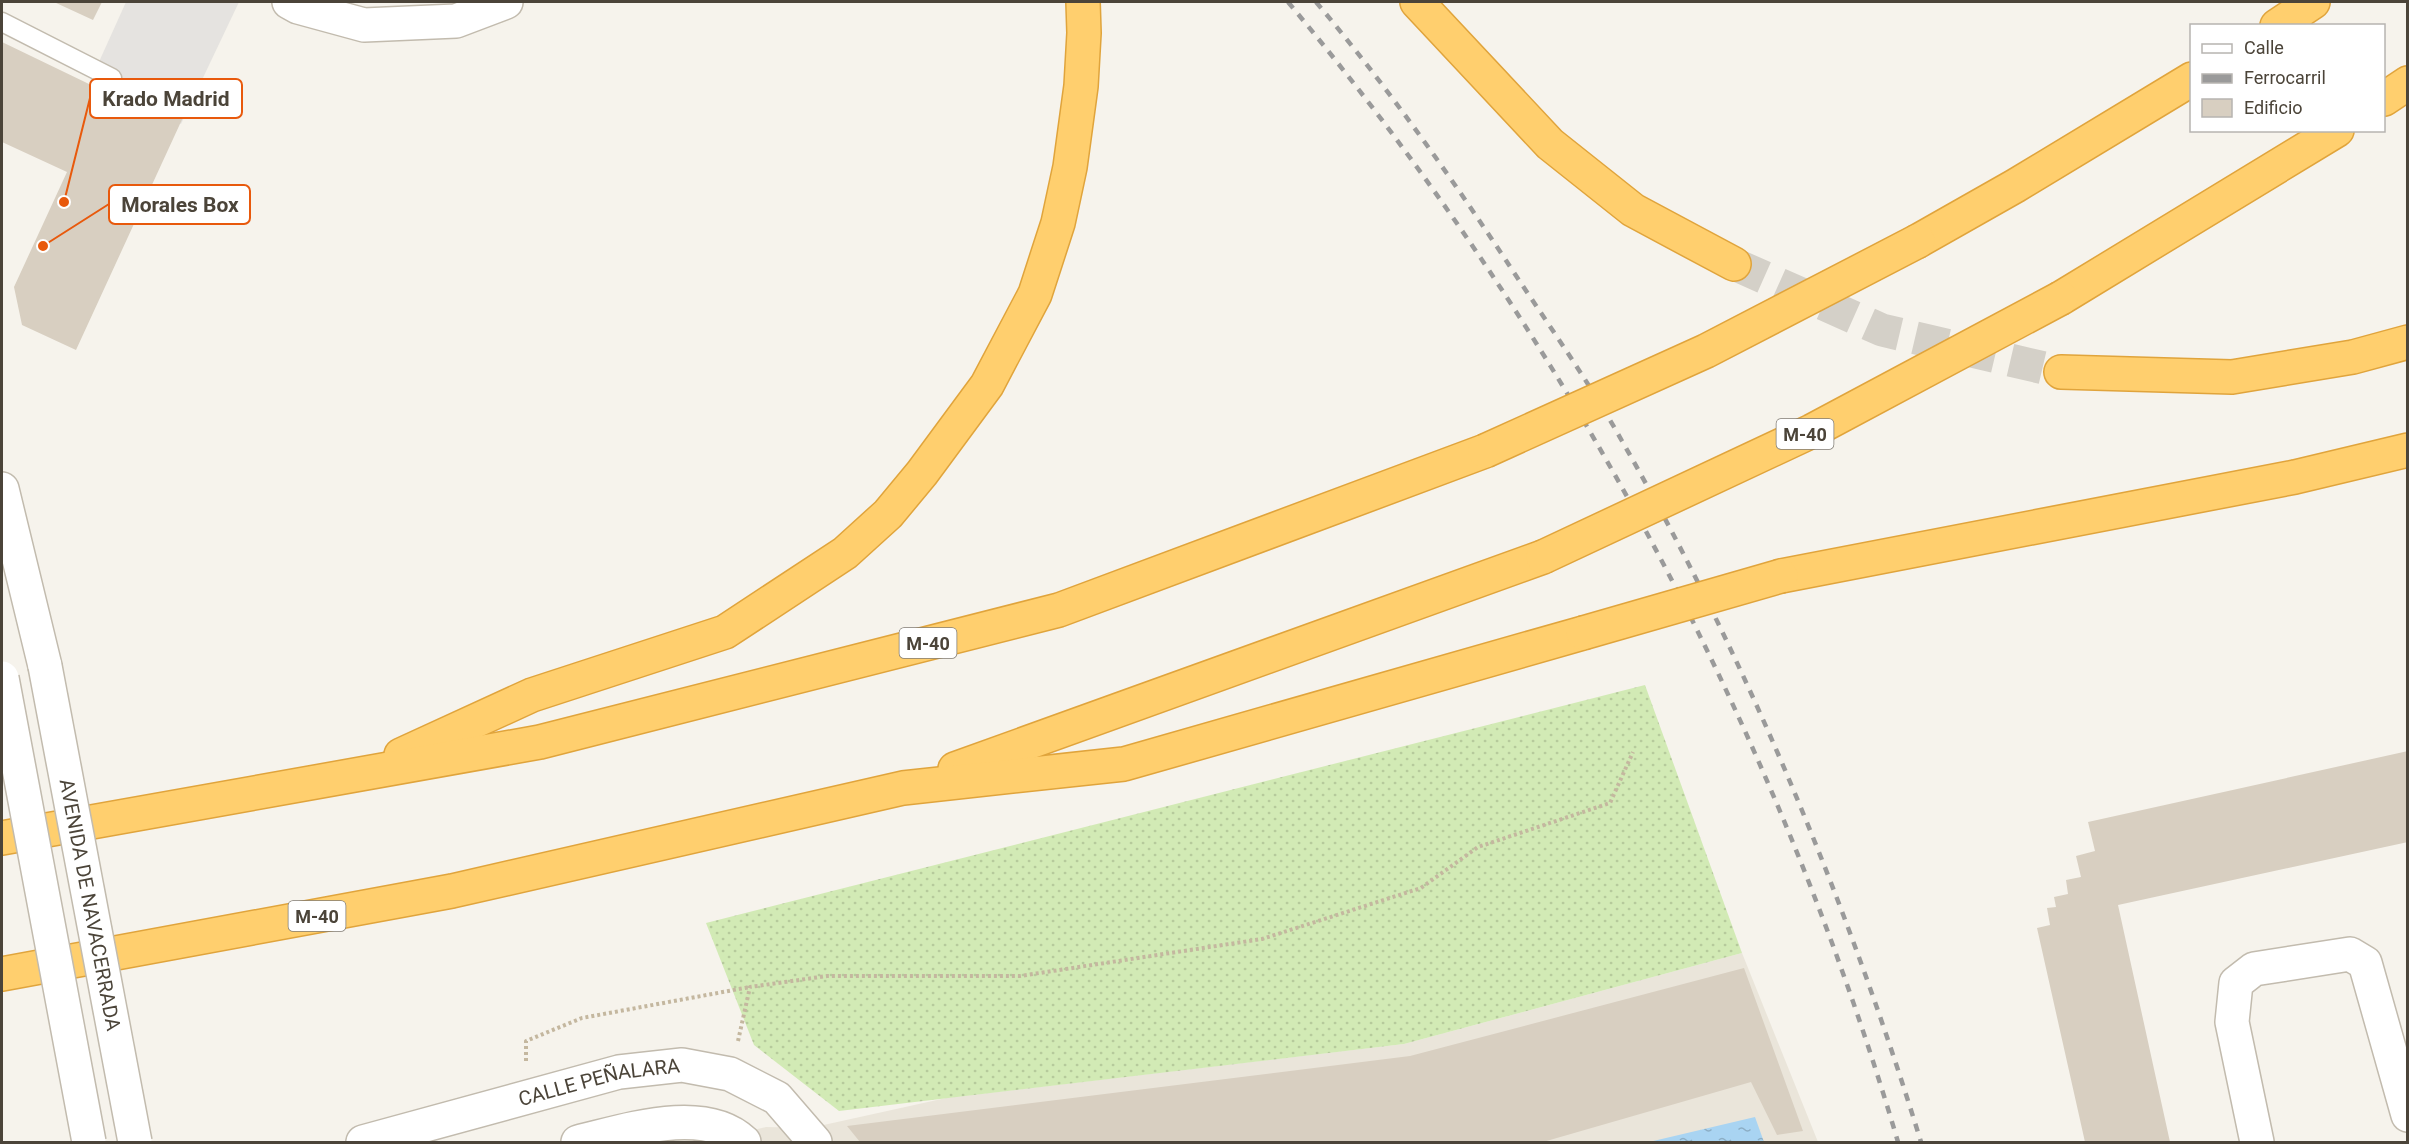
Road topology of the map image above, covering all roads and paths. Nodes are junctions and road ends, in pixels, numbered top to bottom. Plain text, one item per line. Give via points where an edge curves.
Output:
1 (289, 2) edge
2 (506, 2) edge
3 (1083, 2) edge
4 (1417, 2) edge
5 (2313, 2) edge
6 (2, 22) edge
7 (2280, 24) edge
8 (112, 78) dead end
9 (2190, 80) edge
10 (2408, 83) edge
11 (2385, 98) edge
12 (2334, 132) edge
13 (1734, 264) tunnel mouth
14 (2408, 342) edge
15 (2061, 372) tunnel mouth
16 (2408, 450) edge
17 (2, 489) edge
18 (2, 678) edge
19 (1633, 752) dead end
20 (353, 776) junction
21 (903, 788) junction
22 (2, 838) edge
23 (2, 974) edge
24 (750, 987) junction
25 (730, 1074) junction
26 (526, 1098) junction
27 (2408, 1115) edge
28 (89, 1143) edge
29 (135, 1143) edge
30 (363, 1143) edge
31 (578, 1143) edge
32 (744, 1143) edge
33 (815, 1143) edge
34 (2257, 1143) edge

1 - 2 street via 364,25 456,21
3 - 20 highway via 1081,86 1070,167 1058,223 1035,294 987,385 888,514 845,553 725,632 532,695
4 - 13 highway via 1550,144 1633,210
5 - 7 highway
6 - 8 lane
9 - 20 highway, M-40, bridge via 1918,241 1706,351 1485,451 1059,609 540,742
10 - 11 highway
12 - 21 highway, M-40, bridge via 2061,298 1812,431 1543,556
14 - 15 highway via 2353,357 2232,376
16 - 21 highway, bridge via 2295,477 1782,576 1124,764
17 - 29 street, AVENIDA DE NAVACERRADA, bridge via 45,666
18 - 28 street, bridge
19 - 24 path via 1610,803 1478,848 1421,888 1262,939 1020,976 827,976
20 - 22 highway, M-40
21 - 23 highway, M-40 via 452,891
24 - 25 path
24 - 26 path via 582,1018 526,1041
25 - 26 street, CALLE PEÑALARA via 682,1065 619,1072
25 - 33 street, CALLE PEÑALARA via 777,1098
26 - 30 street, CALLE PEÑALARA
27 - 34 street via 2365,963 2349,954 2254,969 2236,983 2232,1022
31 - 32 street via 660,1123 702,1123

